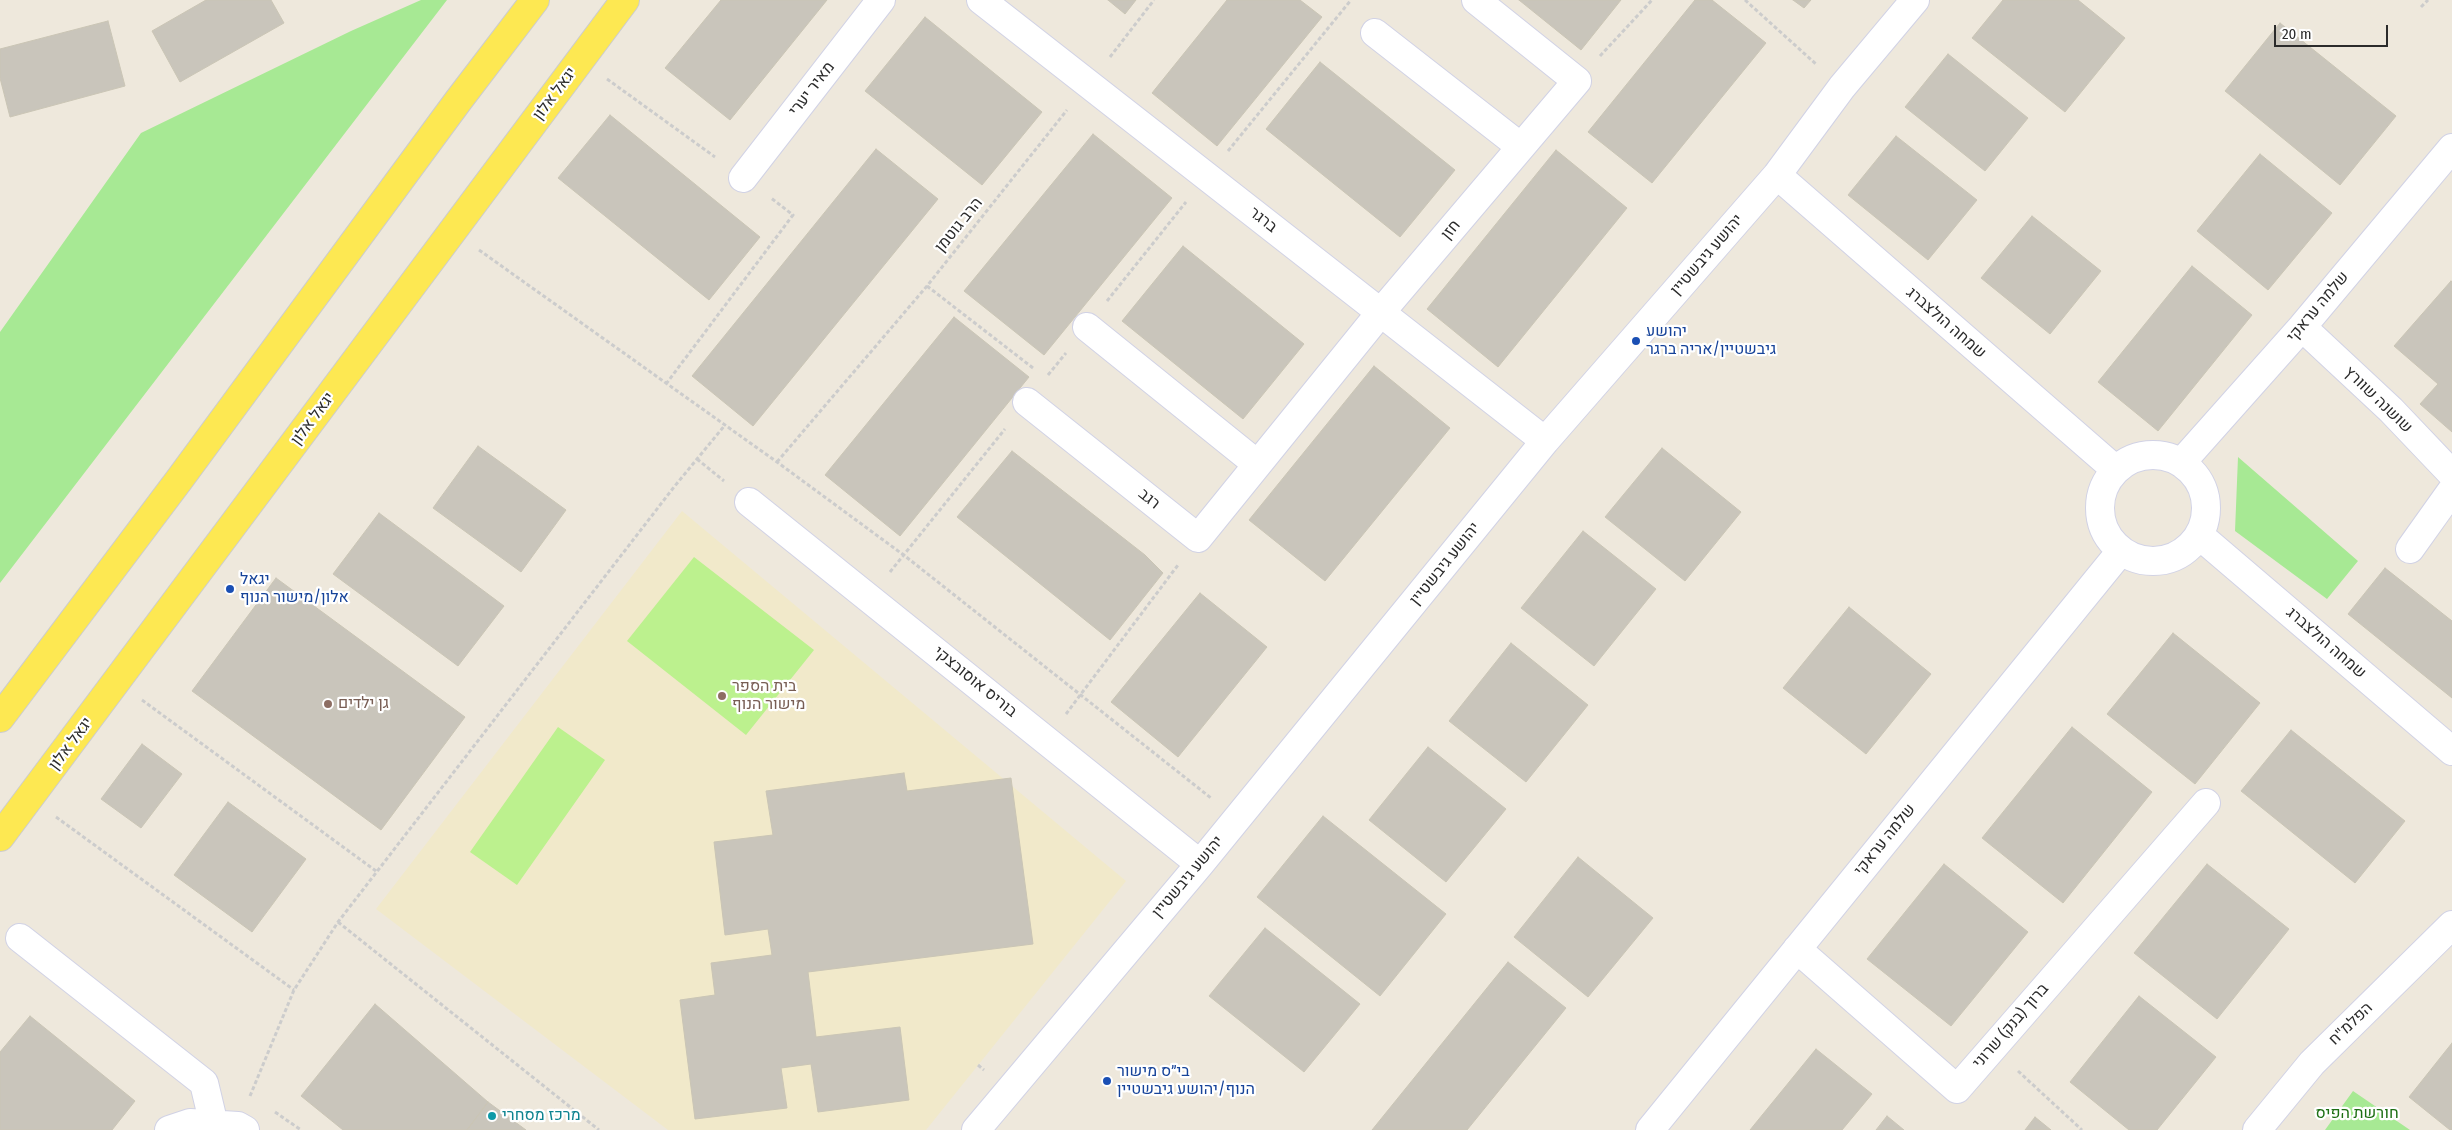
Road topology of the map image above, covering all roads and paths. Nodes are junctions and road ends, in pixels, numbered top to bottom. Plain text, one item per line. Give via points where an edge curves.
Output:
1 (535, 0) edge
2 (625, 0) edge
3 (881, 0) edge
4 (981, 0) edge
5 (1154, 0) edge
6 (1476, 0) edge
7 (1652, 0) edge
8 (1744, 0) edge
9 (1915, 0) edge
10 (2428, 0) edge
11 (2421, 7) dead end
12 (1375, 33) dead end
13 (581, 60) junction
14 (1577, 81) junction
15 (1088, 84) junction
16 (1842, 87) junction
17 (1521, 147) junction
18 (2452, 148) edge
19 (1777, 175) junction
20 (743, 178) junction
21 (453, 230) junction
22 (927, 286) junction
23 (1381, 312) junction
24 (1087, 327) dead end
25 (2302, 327) junction
26 (1038, 372) dead end
27 (666, 384) junction
28 (1027, 402) dead end
29 (725, 425) junction
30 (1545, 442) junction
31 (777, 462) junction
32 (2181, 463) junction
33 (1257, 464) junction
34 (2116, 470) junction
35 (2452, 474) edge
36 (2452, 490) edge
37 (749, 502) dead end
38 (2199, 535) junction
39 (1198, 538) junction
40 (2410, 549) dead end
41 (2121, 550) junction
42 (118, 682) junction
43 (1081, 695) junction
44 (0, 718) edge
45 (1046, 739) junction
46 (2452, 751) edge
47 (30, 798) junction
48 (2206, 804) dead end
49 (1237, 818) junction
50 (0, 837) edge
51 (1200, 864) junction
52 (376, 871) junction
53 (338, 922) junction
54 (2452, 925) edge
55 (20, 938) dead end
56 (1797, 949) junction
57 (294, 990) junction
58 (1992, 1048) junction
59 (232, 1127) edge
60 (169, 1130) edge
61 (600, 1130) edge
62 (976, 1130) edge
63 (1650, 1130) edge
64 (2082, 1130) edge
65 (2257, 1130) edge

1 - 44 main road
2 - 13 main road, יגאל אלון
3 - 20 street, מאיר יערי
4 - 15 street, ברגר
5 - 15 path, הרב גוטמן
6 - 14 street
7 - 14 path
8 - 16 path
9 - 16 street, יהושע גיבשטיין
10 - 11 path
12 - 17 street
13 - 20 path
13 - 21 main road, יגאל אלון
14 - 17 street, חזן
15 - 22 path, הרב גוטמן
15 - 23 street, ברגר
16 - 19 street, יהושע גיבשטיין
17 - 23 street, חזן
18 - 25 street, שלמה עראקי
19 - 30 street, יהושע גיבשטיין
19 - 34 street, שמחה הולצברג
20 - 27 path via 793,215
21 - 27 path
21 - 42 main road, יגאל אלון
22 - 26 path
22 - 31 path, הרב גוטמן
23 - 30 street, ברגר
23 - 33 street
24 - 33 street
25 - 32 street, שלמה עראקי
25 - 35 street, שושנה שוורץ via 2391,410
27 - 29 path
28 - 39 street, רגב
29 - 31 path
29 - 52 path
30 - 49 street, יהושע גיבשטיין
31 - 43 path via 905,556
32 - 34 street via 2165,456 2148,456
32 - 38 street via 2200,482 2205,495 2206,516
33 - 39 street
34 - 41 street via 2107,482 2100,511 2103,526
36 - 40 street
37 - 45 street, בוריס אוסובצקי
38 - 41 street via 2178,555 2164,560 2135,558
38 - 46 street, שמחה הולצברג
39 - 43 path
41 - 56 street, שלמה עראקי
42 - 47 main road, יגאל אלון
42 - 52 path
43 - 45 path
43 - 49 path
45 - 51 street, בוריס אוסובצקי
47 - 50 main road, יגאל אלון
47 - 57 path
48 - 58 street, ברוך (בנק) שרוני
49 - 51 street, יהושע גיבשטיין
51 - 62 street, יהושע גיבשטיין
52 - 53 path
53 - 57 path
53 - 61 path
54 - 65 street, הפלמ"ח via 2312,1062
55 - 59 street via 204,1083
56 - 58 street, ברוך (בנק) שרוני via 1957,1088
56 - 63 street, שלמה עראקי
57 - 59 path
58 - 64 path
59 - 60 street via 190,1123

